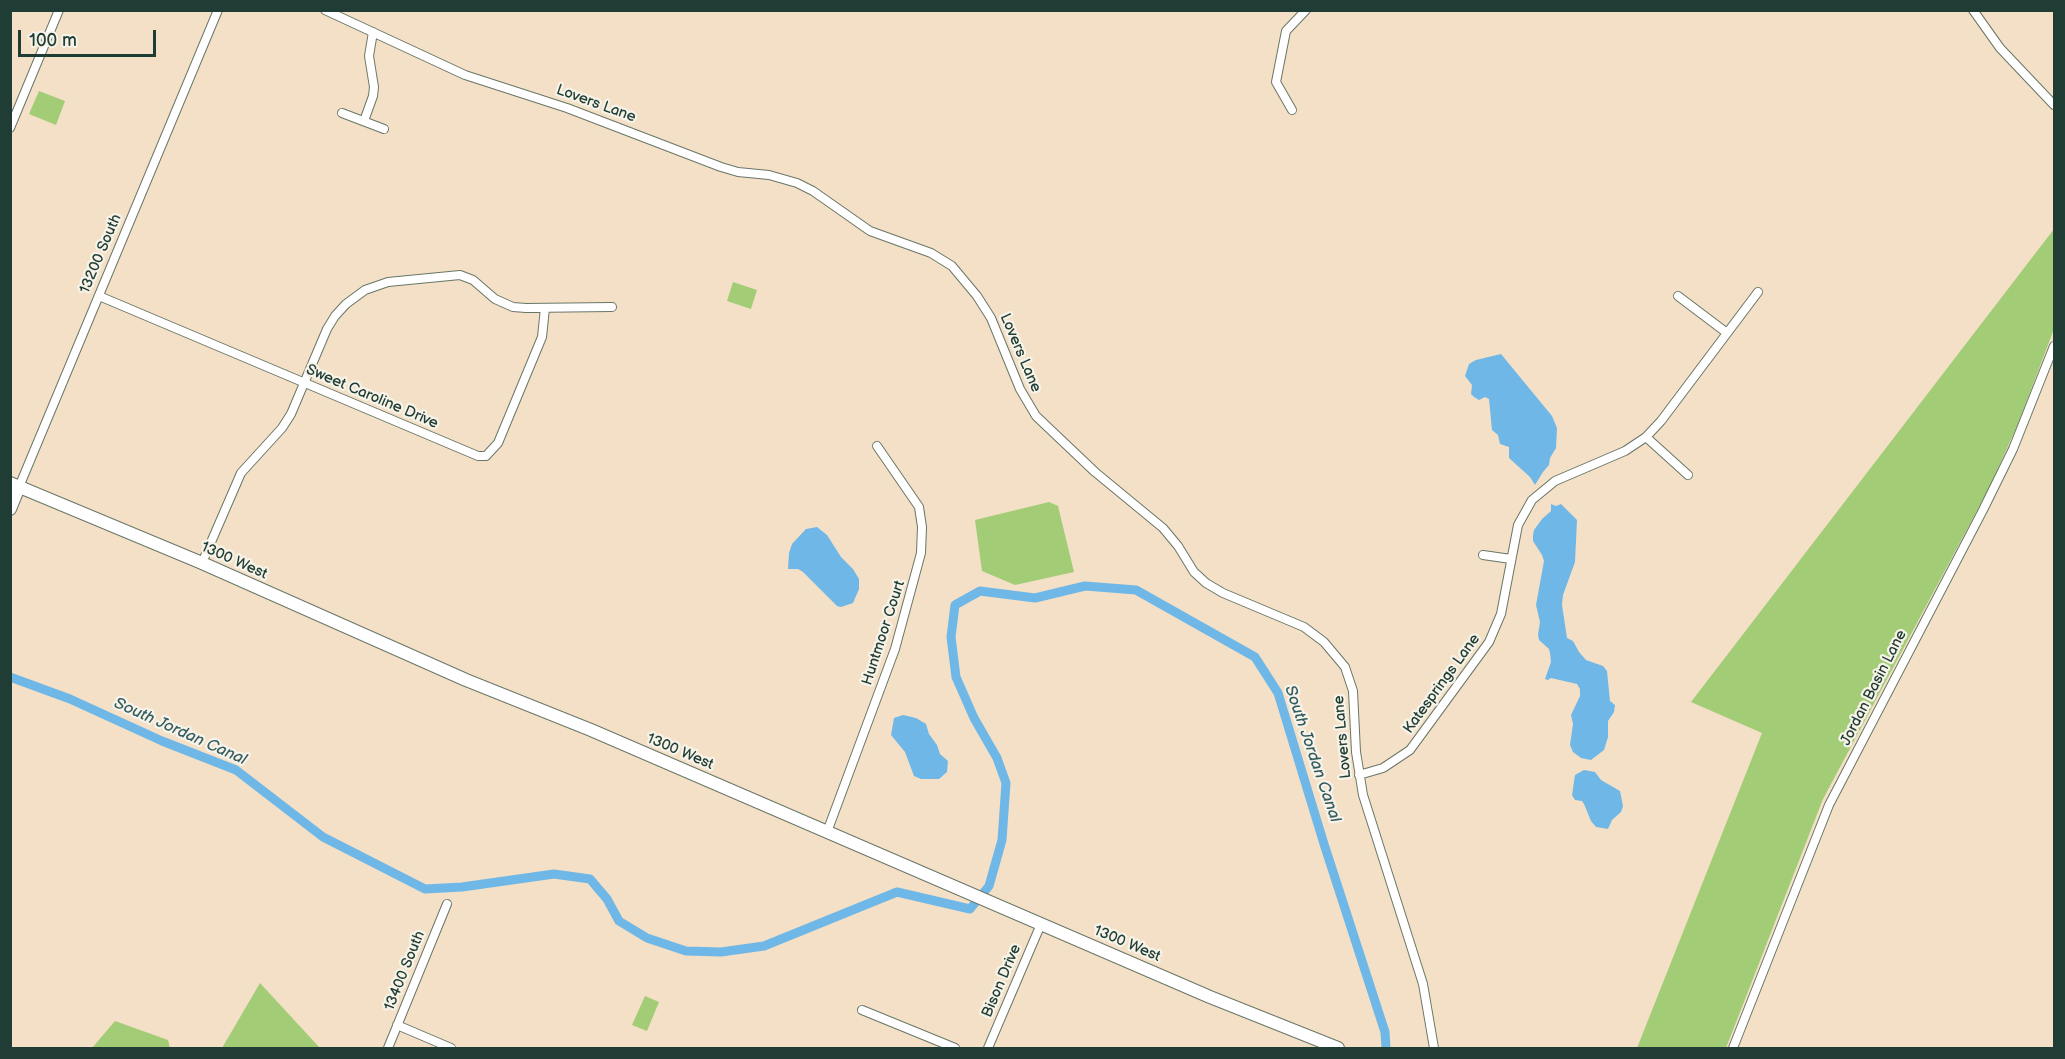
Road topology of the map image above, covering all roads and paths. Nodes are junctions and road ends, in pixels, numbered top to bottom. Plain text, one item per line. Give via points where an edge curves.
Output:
1 (59, 10) edge
2 (218, 10) edge
3 (1306, 10) edge
4 (1973, 10) edge
5 (329, 11) edge
6 (373, 32) junction
7 (2055, 105) edge
8 (1292, 110) dead end
9 (342, 113) dead end
10 (364, 121) junction
11 (10, 128) edge
12 (384, 129) dead end
13 (1758, 292) dead end
14 (99, 296) junction
15 (1678, 296) dead end
16 (612, 307) dead end
17 (545, 308) junction
18 (1727, 333) junction
19 (2055, 346) edge
20 (304, 383) junction
21 (1646, 437) junction
22 (877, 446) dead end
23 (1688, 476) dead end
24 (15, 485) edge
25 (10, 509) edge
26 (1483, 555) dead end
27 (1511, 559) junction
28 (202, 563) junction
29 (1359, 775) junction
30 (827, 832) junction
31 (447, 903) dead end
32 (1041, 924) junction
33 (862, 1010) dead end
34 (397, 1026) junction
35 (388, 1048) edge
36 (451, 1048) edge
37 (955, 1048) edge
38 (988, 1048) edge
39 (1338, 1048) edge
40 (1434, 1048) edge
41 (1733, 1048) edge

1 - 11 street
2 - 14 street, 13200 South
3 - 8 street via 1286,31 1276,82
4 - 7 street via 2000,48
5 - 6 street, Lovers Lane
6 - 10 street via 369,57 374,87
6 - 29 street, Lovers Lane via 465,75 567,108 721,167 797,183 870,231 946,261 988,312 1020,389 1036,416 1163,528 1206,584 1304,627 1340,659 1353,692
9 - 10 street
10 - 12 street
13 - 18 street, Katesprings Lane
14 - 20 street, Sweet Caroline Drive
14 - 24 street, 13200 South
15 - 18 street
16 - 17 street
17 - 20 street via 504,304 460,275 375,286 335,316
17 - 20 street, Sweet Caroline Drive via 543,336 498,443 486,456 470,454
18 - 21 street, Katesprings Lane
19 - 41 street, Jordan Basin Lane via 1988,500 1829,805
20 - 28 street via 282,428 241,473
21 - 23 street
21 - 27 street, Katesprings Lane via 1625,451 1555,481 1539,493 1521,516
22 - 30 street, Huntmoor Court via 919,507 921,553 895,649
24 - 25 street, 13200 South
24 - 28 street, 1300 West
26 - 27 street
27 - 29 street, Katesprings Lane via 1501,614 1484,650 1410,750 1383,768
28 - 30 street, 1300 West via 466,680
29 - 40 street, Lovers Lane via 1423,984
30 - 32 street, 1300 West
31 - 34 street, 13400 South
32 - 38 street, Bison Drive
32 - 39 street, 1300 West
33 - 37 street
34 - 35 street, 13400 South
34 - 36 street

